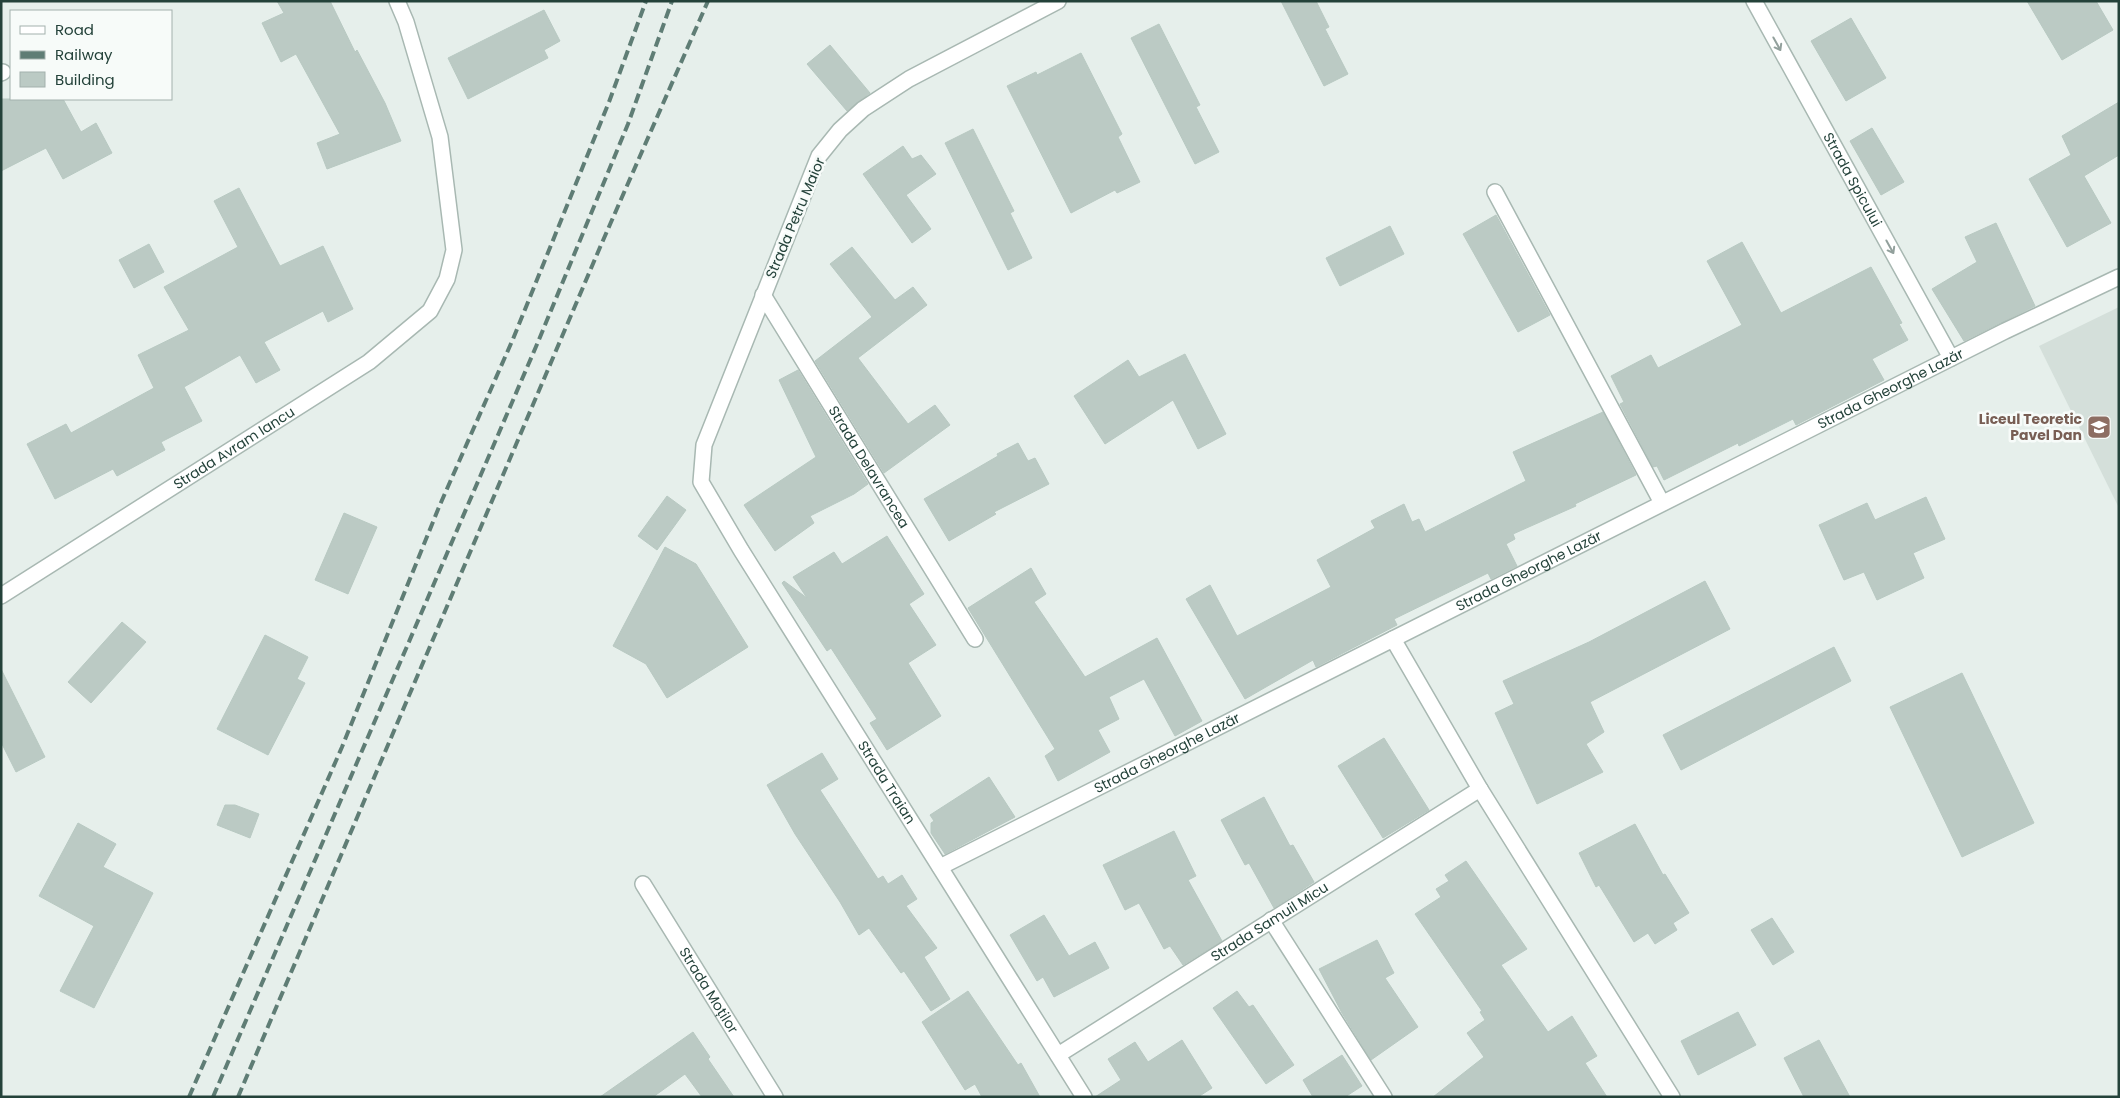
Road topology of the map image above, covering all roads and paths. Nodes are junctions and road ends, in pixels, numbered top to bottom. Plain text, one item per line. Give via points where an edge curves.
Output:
1 (397, 1) edge
2 (1058, 1) edge
3 (1754, 1) edge
4 (1495, 192) dead end
5 (2119, 276) edge
6 (763, 295) junction
7 (1951, 358) junction
8 (702, 465) joint
9 (1662, 503) junction
10 (1, 596) edge
11 (1393, 638) junction
12 (975, 639) dead end
13 (1480, 789) junction
14 (940, 867) junction
15 (644, 884) dead end
16 (1271, 920) junction
17 (1058, 1055) junction
18 (776, 1097) edge
19 (1084, 1097) edge
20 (1384, 1097) edge
21 (1672, 1097) edge

1 - 10 street, Strada Avram Iancu via 440,137 454,250 447,279 430,311 369,362
2 - 6 street, Strada Petru Maior via 909,79 863,109 840,130 819,156
3 -> 7 street, Strada Spicului
4 - 9 street
5 - 7 street, Strada Gheorghe Lazăr
6 - 8 street, Strada Petru Maior via 704,445
6 - 12 street, Strada Delavrancea
7 - 9 street, Strada Gheorghe Lazăr
8 - 14 street, Strada Traian via 700,482 712,503
9 - 11 street, Strada Gheorghe Lazăr
11 - 13 street
11 - 14 street, Strada Gheorghe Lazăr
13 - 16 street, Strada Samuil Micu
13 - 21 street
14 - 17 street, Strada Traian
15 - 18 street, Strada Moților
16 - 17 street, Strada Samuil Micu
16 - 20 street
17 - 19 street, Strada Traian

